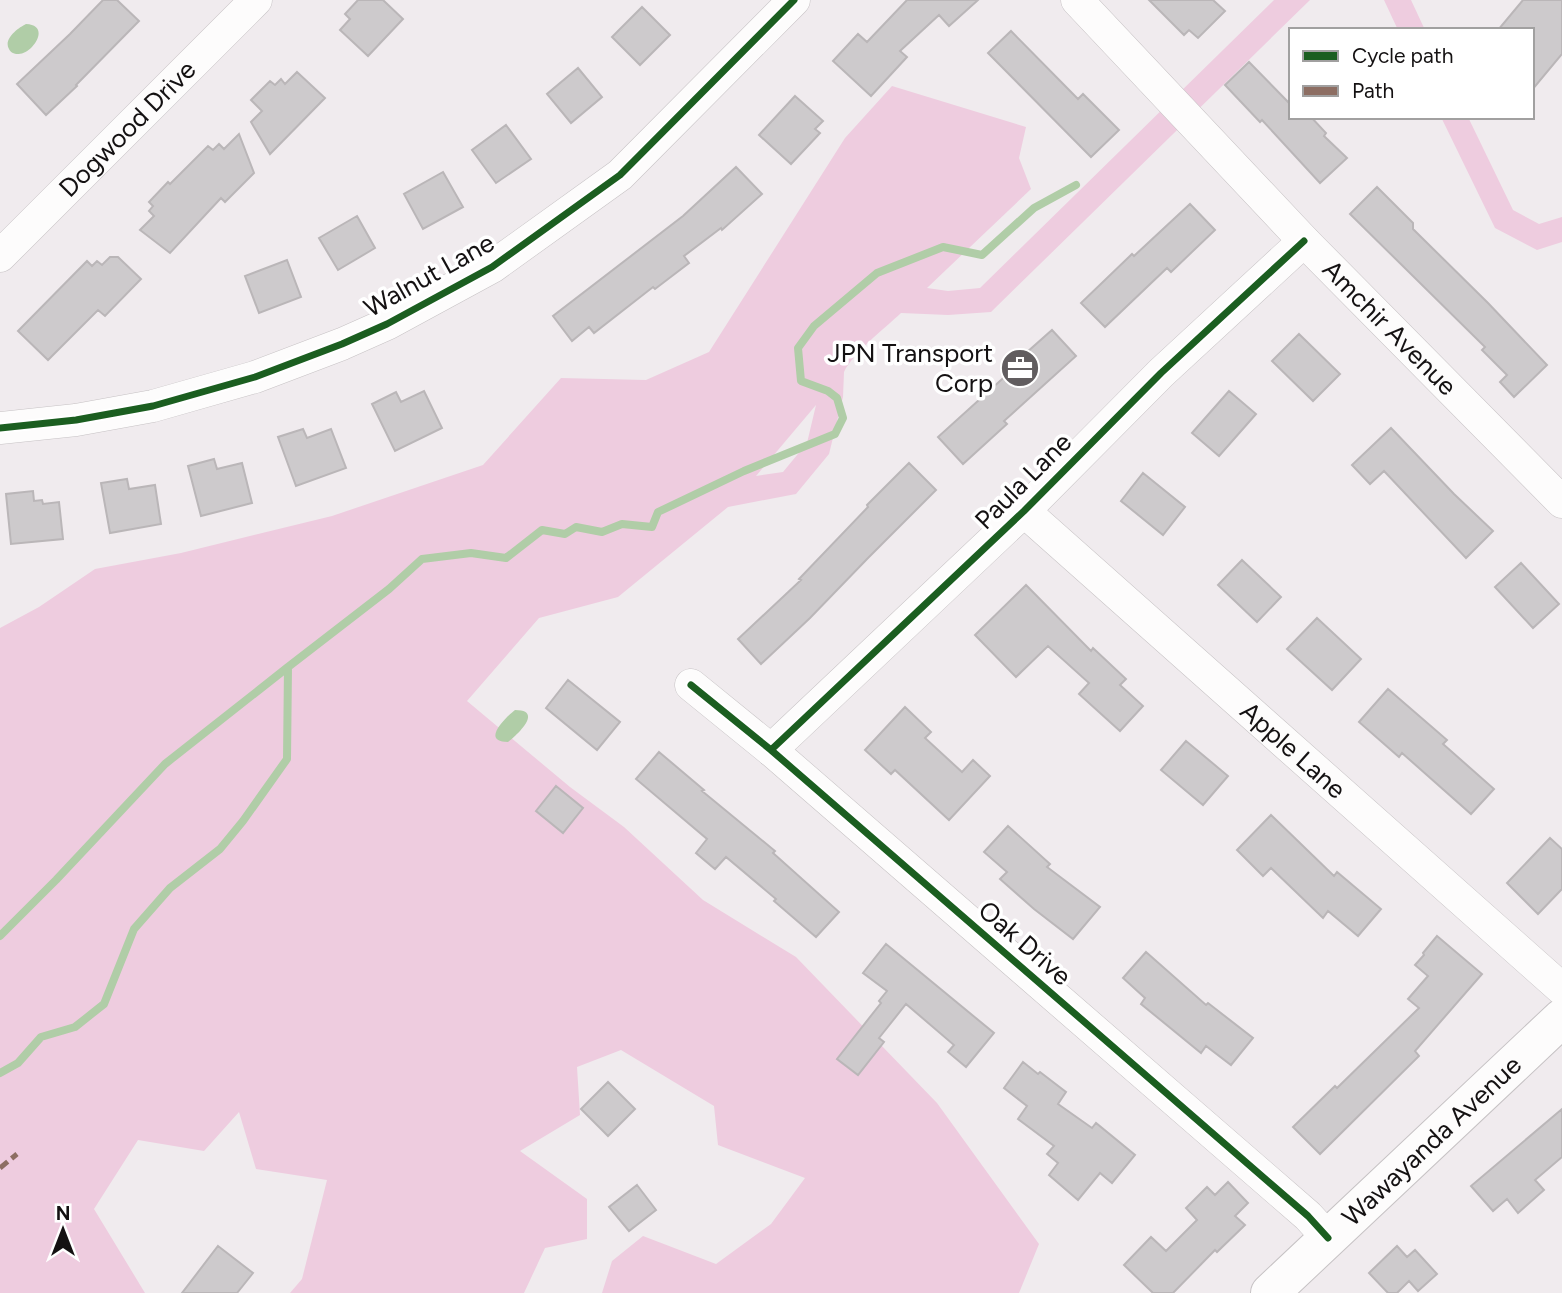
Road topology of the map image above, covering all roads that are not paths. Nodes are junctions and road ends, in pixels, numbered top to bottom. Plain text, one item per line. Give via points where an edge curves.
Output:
1 (256, 0) edge
2 (794, 0) edge
3 (1077, 0) edge
4 (1304, 241) junction
5 (0, 256) edge
6 (0, 428) edge
7 (1562, 502) edge
8 (1024, 511) junction
9 (691, 685) dead end
10 (771, 750) junction
11 (1562, 989) edge
12 (1562, 1018) edge
13 (1328, 1238) junction
14 (1270, 1293) edge

1 - 5 street, Dogwood Drive
2 - 6 street, Walnut Lane via 620,175 492,267 398,318 255,377 153,407
3 - 4 street, Amchir Avenue
4 - 7 street, Amchir Avenue
4 - 8 street, Paula Lane via 1161,373
8 - 10 street, Paula Lane
8 - 11 street, Apple Lane
9 - 10 street, Oak Drive
10 - 13 street, Oak Drive
12 - 13 street, Wawayanda Avenue
13 - 14 street, Wawayanda Avenue

